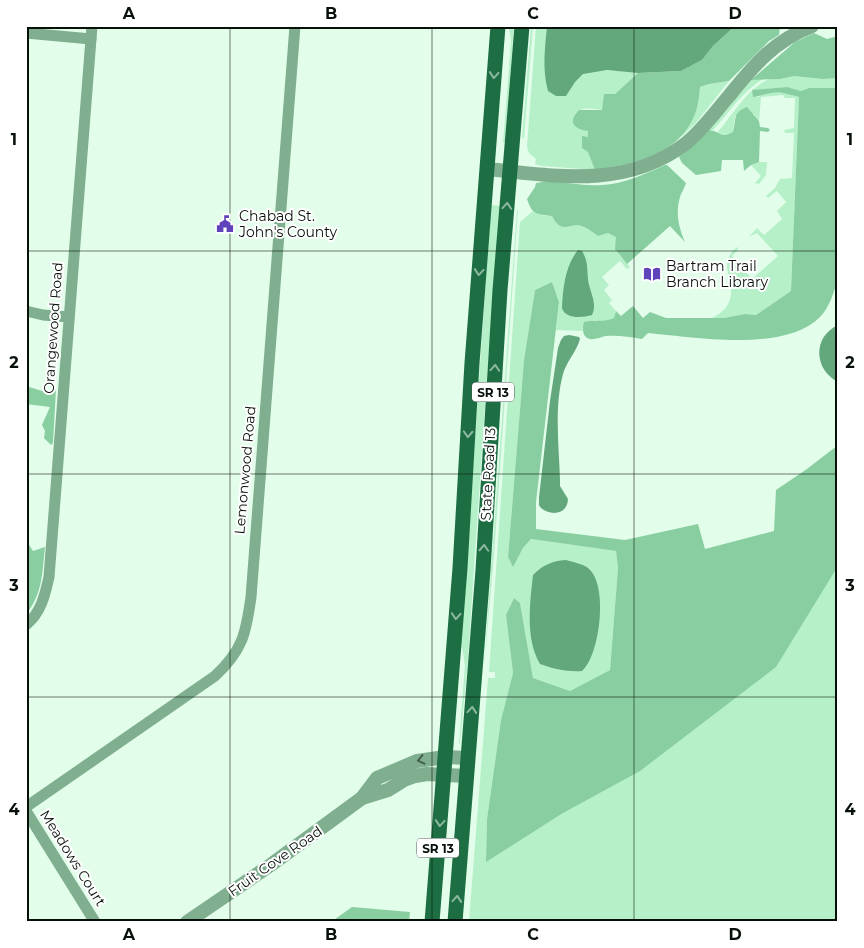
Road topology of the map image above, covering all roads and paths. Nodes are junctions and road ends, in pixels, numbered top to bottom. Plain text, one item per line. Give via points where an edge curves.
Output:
1 (92, 26) edge
2 (295, 26) edge
3 (498, 26) edge
4 (522, 26) edge
5 (812, 26) edge
6 (26, 33) edge
7 (91, 39) junction
8 (487, 169) junction
9 (510, 172) junction
10 (26, 311) edge
11 (69, 317) junction
12 (26, 625) edge
13 (445, 757) junction
14 (468, 758) junction
15 (444, 774) junction
16 (466, 776) junction
17 (362, 798) junction
18 (26, 809) edge
19 (95, 922) edge
20 (187, 922) edge
21 (432, 922) edge
22 (455, 922) edge

1 - 7 street, Orangewood Road
2 - 18 street, Lemonwood Road via 251,597 242,644 215,676
3 -> 8 main road, State Road 13 / SR 13
4 - 9 main road, State Road 13 / SR 13
5 - 9 street via 781,42 764,56 697,132 668,156 624,173 605,176
6 - 7 street
7 - 11 street, Orangewood Road
8 - 9 street
8 -> 13 main road, State Road 13 / SR 13
14 -> 9 main road, State Road 13 / SR 13
10 - 11 street
11 - 12 street, Orangewood Road via 49,577 40,609
13 - 14 street, Fruit Cove Road
13 - 15 main road, State Road 13 / SR 13
13 -> 17 street, Fruit Cove Road via 417,761 377,778
14 - 16 main road, State Road 13 / SR 13
15 - 16 street, Fruit Cove Road
15 - 17 street, Fruit Cove Road via 415,776 388,790
15 -> 21 main road, State Road 13 / SR 13
22 -> 16 main road, State Road 13 / SR 13
17 - 20 street, Fruit Cove Road
18 - 19 street, Meadows Court

